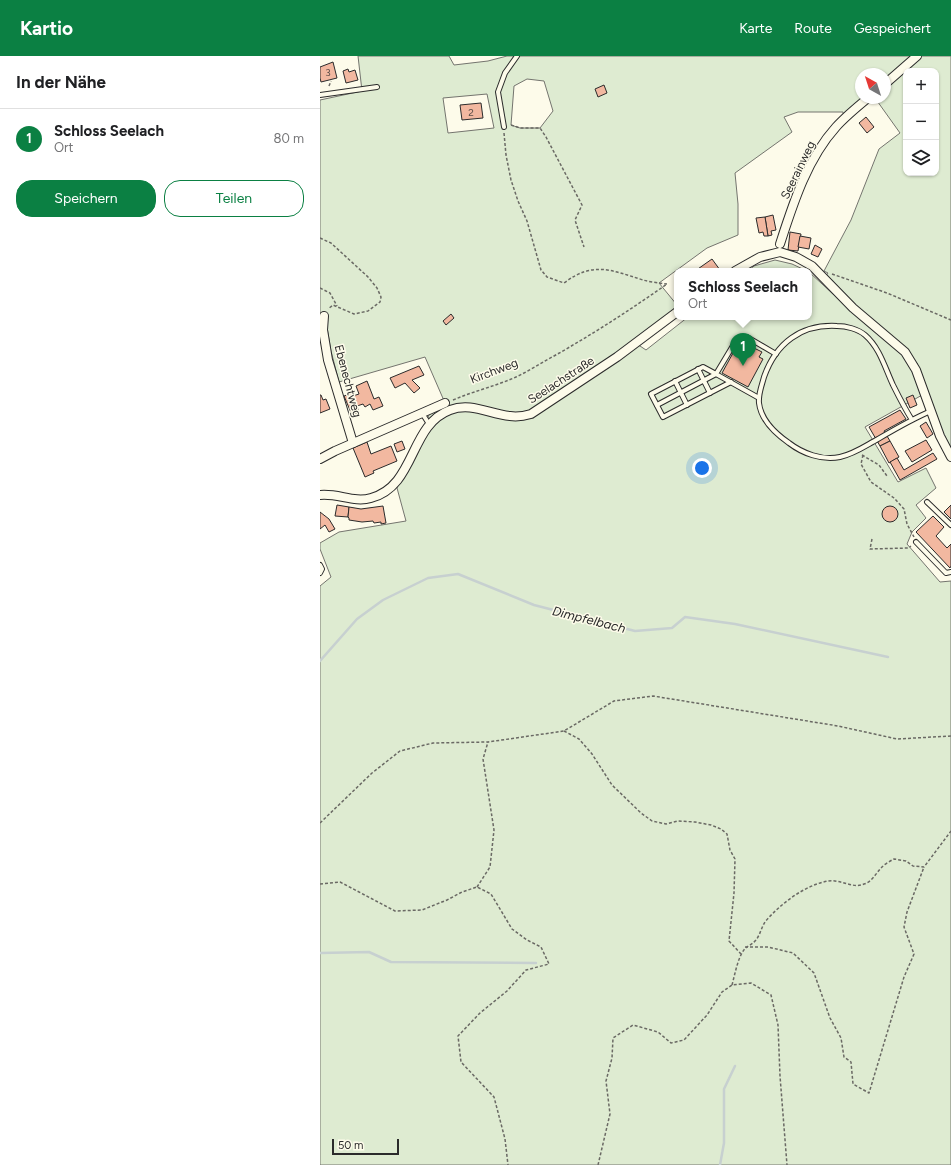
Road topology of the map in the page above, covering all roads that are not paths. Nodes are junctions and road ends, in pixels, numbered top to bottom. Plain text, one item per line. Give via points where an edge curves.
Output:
1 (517, 56) edge
2 (917, 56) edge
3 (891, 79) edge
4 (377, 87) dead end
5 (320, 95) edge
6 (861, 104) edge
7 (504, 127) road end
8 (780, 244) dead end
9 (740, 268) edge
10 (674, 314) edge
11 (324, 316) road end
12 (776, 354) junction
13 (698, 369) junction
14 (716, 374) junction
15 (675, 381) junction
16 (704, 381) junction
17 (731, 382) junction
18 (681, 393) junction
19 (710, 393) junction
20 (759, 398) junction
21 (445, 403) road end
22 (687, 404) junction
23 (657, 405) junction
24 (931, 411) junction
25 (422, 413) junction
26 (912, 420) junction
27 (429, 424) junction
28 (353, 443) junction
29 (951, 457) edge
30 (320, 459) edge
31 (320, 495) edge
32 (927, 502) dead end
33 (951, 526) edge
34 (916, 542) road end
35 (320, 565) edge
36 (951, 572) edge
37 (320, 573) edge

1 - 7 lane via 505,73 498,92
2 - 3 street
4 - 5 lane
6 - 8 street, Seerainweg via 835,128 817,153 802,184
9 - 24 street via 760,257 780,252 812,266 853,308 905,352 916,370
10 - 27 street, Seelachstraße via 611,361 531,414 508,416 464,407 445,412
11 - 28 street, Ebenechtweg via 323,330 328,360
12 - 14 lane via 747,337 736,340
12 - 20 lane via 767,369
12 - 26 lane via 791,338 808,328 824,325 842,326 865,334 882,358
13 - 14 lane via 703,367
13 - 15 lane
13 - 16 lane
14 - 16 lane
14 - 17 lane
15 - 18 lane
15 - 23 lane via 651,394
16 - 18 lane
16 - 19 lane
17 - 19 lane
17 - 20 lane
18 - 22 lane
18 - 23 lane
19 - 22 lane
20 - 26 lane via 763,417 777,435 800,451 825,458 839,458 857,451
21 - 25 street
22 - 23 lane via 663,417
24 - 26 lane
24 - 29 street
25 - 27 lane
25 - 28 street
27 - 31 street, Seelachstraße via 401,477 385,493 357,500
28 - 30 street
32 - 33 lane
34 - 36 lane via 946,573
35 - 37 lane

